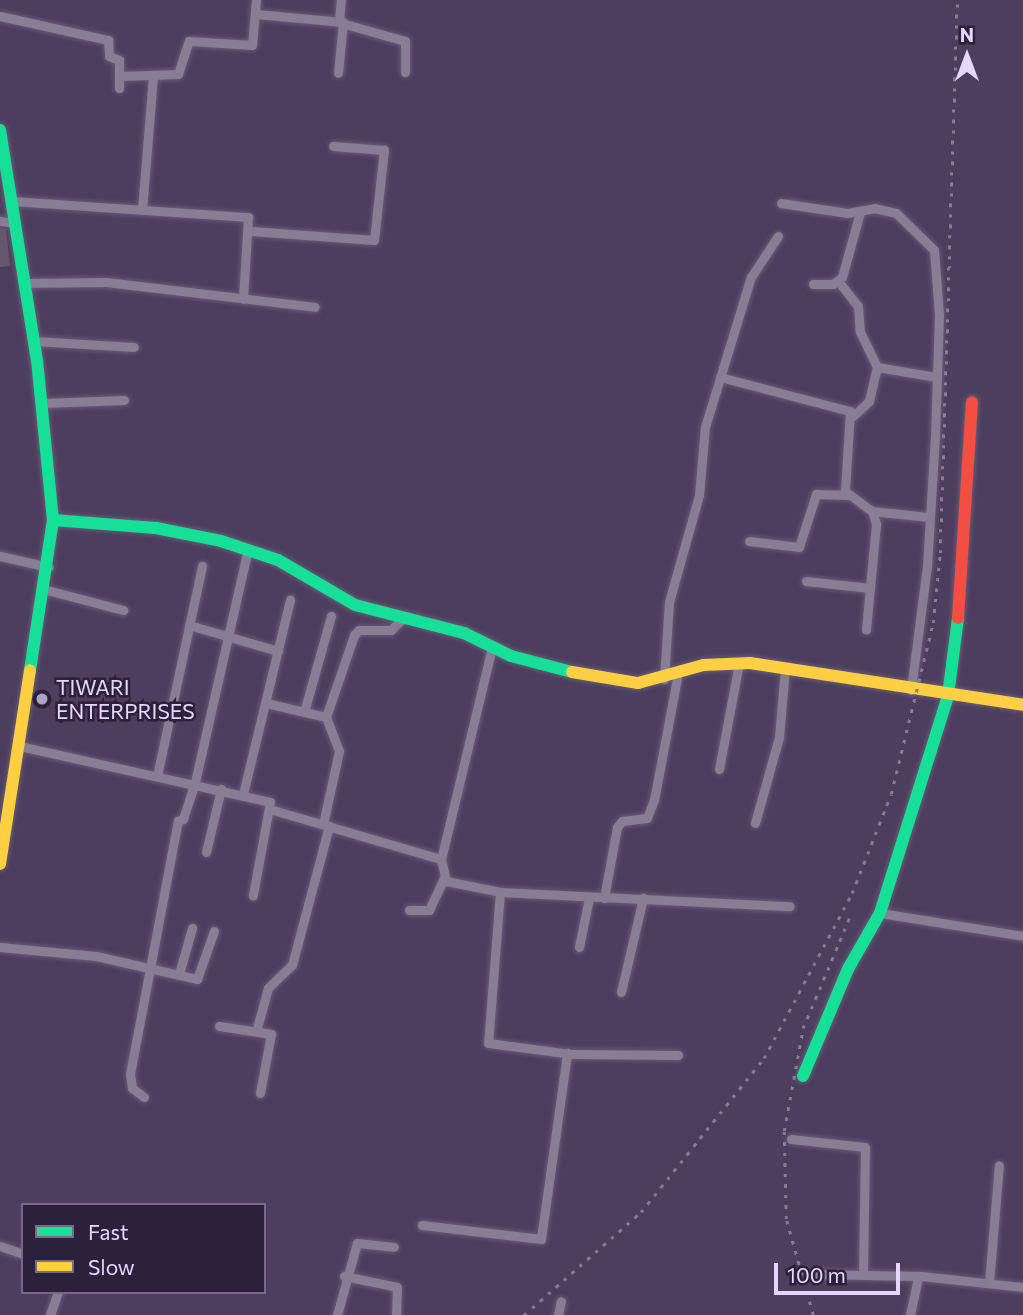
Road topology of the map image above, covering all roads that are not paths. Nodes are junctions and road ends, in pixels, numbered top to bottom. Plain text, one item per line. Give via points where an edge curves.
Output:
1 (256, 0) edge
2 (341, 0) edge
3 (256, 14) junction
4 (0, 16) edge
5 (342, 22) junction
6 (405, 72) dead end
7 (338, 73) dead end
8 (119, 76) junction
9 (153, 77) junction
10 (118, 88) dead end
11 (0, 130) edge
12 (333, 146) dead end
13 (12, 201) junction
14 (781, 203) dead end
15 (142, 210) junction
16 (860, 212) junction
17 (0, 221) edge
18 (15, 223) junction
19 (251, 231) junction
20 (778, 236) dead end
21 (839, 282) junction
22 (25, 283) junction
23 (813, 284) dead end
24 (243, 299) junction
25 (315, 307) dead end
26 (34, 341) junction
27 (134, 347) dead end
28 (877, 367) junction
29 (720, 377) junction
30 (937, 377) junction
31 (124, 400) dead end
32 (972, 402) dead end
33 (43, 404) junction
34 (853, 415) junction
35 (847, 495) junction
36 (872, 511) junction
37 (928, 517) junction
38 (53, 520) junction
39 (749, 541) dead end
40 (248, 549) junction
41 (0, 556) edge
42 (202, 566) dead end
43 (49, 567) junction
44 (806, 581) dead end
45 (870, 588) junction
46 (47, 590) junction
47 (290, 600) dead end
48 (123, 610) dead end
49 (331, 616) dead end
50 (404, 617) junction
51 (189, 625) junction
52 (866, 630) dead end
53 (229, 635) junction
54 (492, 646) junction
55 (278, 651) junction
56 (739, 663) junction
57 (785, 668) junction
58 (678, 673) junction
59 (664, 679) junction
60 (911, 690) junction
61 (943, 695) junction
62 (266, 703) junction
63 (1023, 705) edge
64 (304, 712) junction
65 (326, 717) junction
66 (20, 746) junction
67 (719, 769) dead end
68 (158, 776) junction
69 (195, 782) junction
70 (221, 789) junction
71 (243, 794) junction
72 (273, 810) junction
73 (755, 823) dead end
74 (326, 825) junction
75 (4, 826) edge
76 (206, 852) dead end
77 (441, 859) junction
78 (0, 864) edge
79 (444, 878) junction
80 (500, 892) junction
81 (253, 895) dead end
82 (589, 898) junction
83 (604, 898) junction
84 (643, 898) junction
85 (790, 905) dead end
86 (409, 910) dead end
87 (880, 913) junction
88 (192, 928) dead end
89 (214, 931) dead end
90 (1023, 936) edge
91 (0, 947) edge
92 (579, 947) dead end
93 (150, 967) junction
94 (178, 974) junction
95 (621, 992) dead end
96 (219, 1027) dead end
97 (257, 1028) junction
98 (567, 1053) junction
99 (678, 1055) dead end
100 (803, 1076) dead end
101 (260, 1093) dead end
102 (144, 1097) dead end
103 (791, 1139) dead end
104 (999, 1164) dead end
105 (422, 1225) dead end
106 (0, 1246) edge
107 (394, 1247) dead end
108 (21, 1253) edge
109 (809, 1274) dead end
110 (863, 1274) junction
111 (344, 1276) junction
112 (918, 1276) junction
113 (989, 1283) junction
114 (1023, 1287) edge
115 (57, 1294) edge
116 (561, 1301) dead end
117 (50, 1315) edge
118 (337, 1315) edge
119 (396, 1315) edge
120 (558, 1315) edge
121 (909, 1315) edge

1 - 3 street
2 - 5 street
3 - 5 street
3 - 9 street via 253,45 187,42 179,73
4 - 8 street via 107,40 109,56 118,60
5 - 6 street via 405,41
5 - 7 street
8 - 9 street
8 - 10 street
9 - 15 street
11 - 13 street
12 - 19 street via 384,150 374,240
13 - 15 street
13 - 18 street
14 - 16 street
15 - 19 street via 248,217
16 - 21 street
16 - 30 street via 874,208 903,216 934,250
17 - 18 street
18 - 22 street
19 - 24 street
20 - 29 street via 751,277
21 - 23 street
21 - 28 street via 858,306 860,332
22 - 24 street via 106,282
22 - 26 street
24 - 25 street
26 - 27 street
26 - 33 street
28 - 30 street
28 - 34 street via 869,401
29 - 34 street via 846,409
29 - 59 street via 703,437 699,495 672,585
30 - 37 street
31 - 33 street
32 - 61 street via 965,553
33 - 38 street
34 - 35 street
35 - 36 street
35 - 39 street via 816,494 799,547
36 - 37 street
36 - 45 street via 876,524
37 - 60 street via 927,566
38 - 40 street via 186,532
38 - 43 street
40 - 50 street via 301,572 336,597
40 - 53 street
41 - 43 street
42 - 51 street
43 - 46 street
44 - 45 street
45 - 52 street
46 - 48 street
46 - 66 street
47 - 55 street
49 - 64 street
50 - 54 street
50 - 65 street via 391,630 356,632
51 - 53 street
51 - 68 street
53 - 55 street
53 - 69 street
54 - 59 street via 596,679
54 - 77 street
55 - 62 street
56 - 57 street
56 - 58 street
56 - 67 street
57 - 60 street
57 - 73 street via 779,737
58 - 59 street
58 - 83 street via 654,800 647,818 622,821 617,827
60 - 61 street
61 - 63 street
61 - 87 street
62 - 64 street
62 - 71 street
64 - 65 street
65 - 74 street via 339,751
66 - 68 street
66 - 75 street
68 - 69 street
69 - 70 street
69 - 93 street via 183,819 178,821
70 - 71 street
70 - 76 street
71 - 72 street via 270,802
72 - 74 street
72 - 81 street
74 - 77 street
74 - 97 street via 292,965 268,988
75 - 78 street
77 - 79 street
79 - 80 street via 456,886
79 - 86 street via 429,910
80 - 82 street
80 - 98 street via 488,1043
82 - 83 street
82 - 92 street
83 - 84 street
84 - 85 street
84 - 95 street
87 - 90 street
87 - 100 street via 848,969
88 - 94 street
89 - 94 street via 197,979
91 - 93 street
93 - 94 street
93 - 102 street via 130,1074 132,1088
96 - 97 street
97 - 101 street via 271,1037
98 - 99 street
98 - 105 street via 541,1239
103 - 110 street via 864,1147
104 - 113 street
106 - 108 street
107 - 111 street via 359,1241
109 - 110 street
110 - 112 street
111 - 118 street
111 - 119 street via 397,1287
112 - 113 street
112 - 121 street
113 - 114 street
115 - 117 street
116 - 120 street

